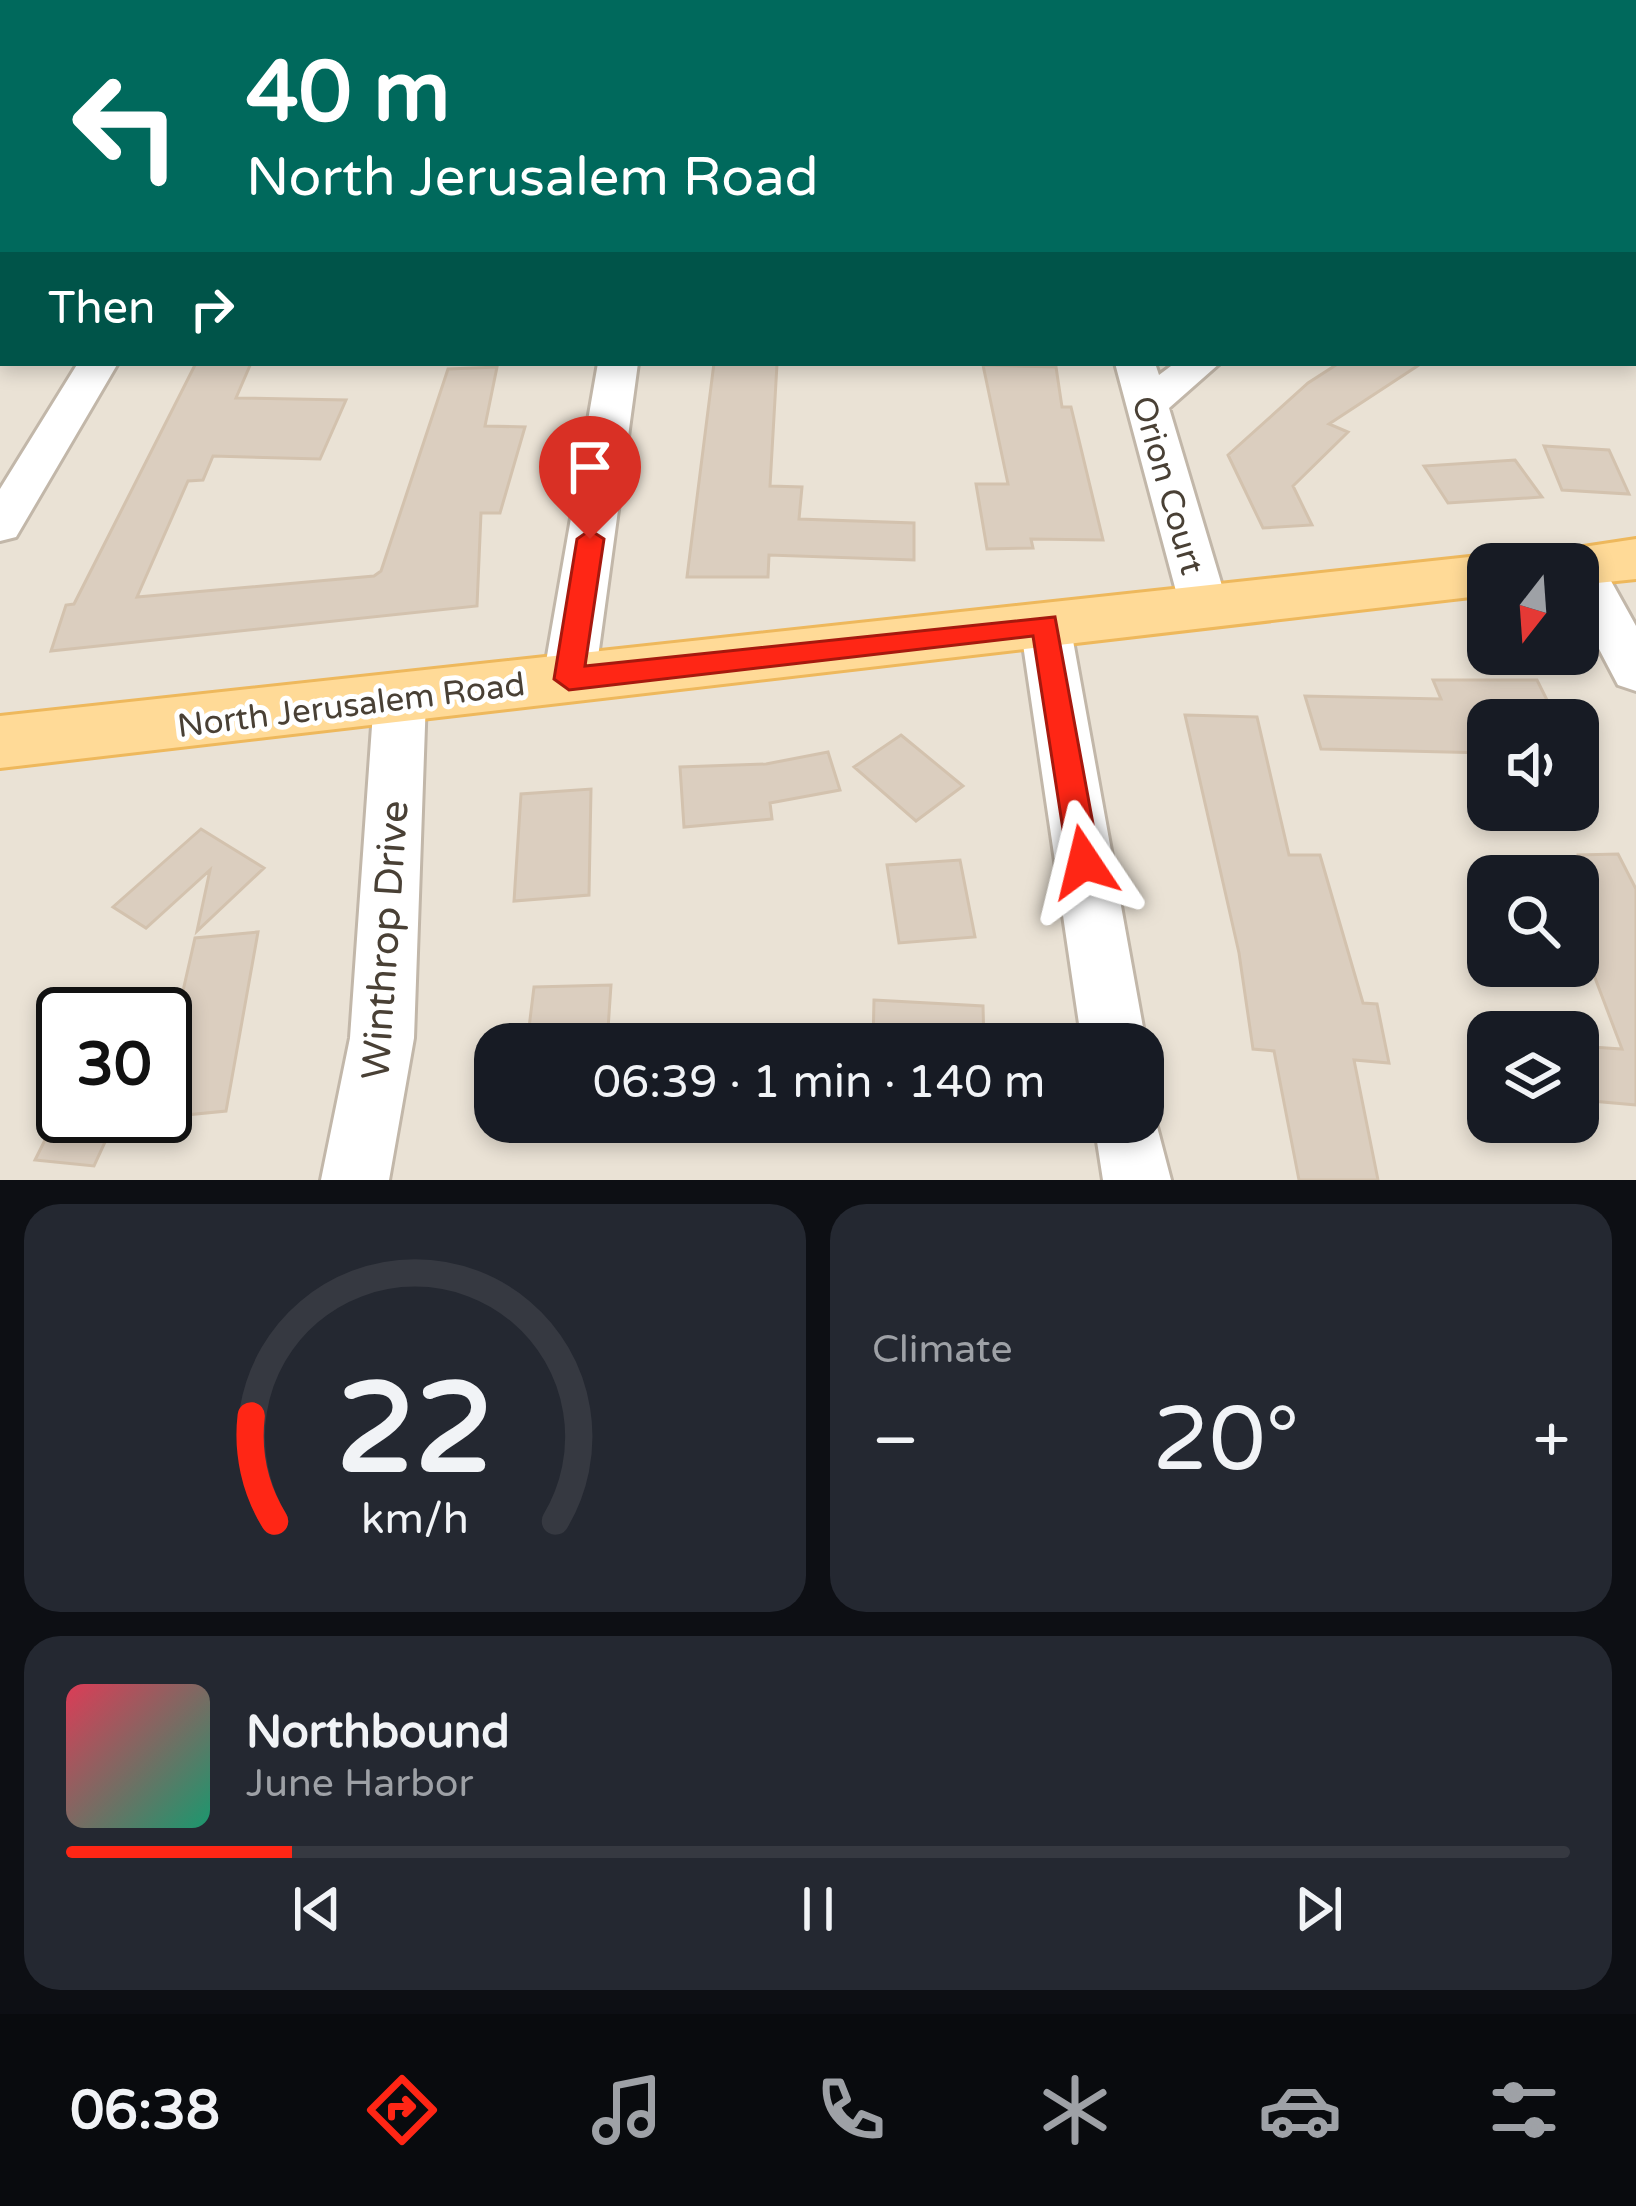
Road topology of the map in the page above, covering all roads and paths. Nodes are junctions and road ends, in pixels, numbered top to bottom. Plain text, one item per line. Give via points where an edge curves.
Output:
1 (96, 366) edge
2 (618, 366) edge
3 (1192, 366) edge
4 (1141, 384) edge
5 (0, 526) edge
6 (1636, 559) edge
7 (1599, 563) edge
8 (1467, 577) edge
9 (1599, 604) edge
10 (1204, 606) junction
11 (1045, 624) junction
12 (1636, 672) edge
13 (569, 679) junction
14 (400, 698) junction
15 (0, 742) edge
16 (1111, 1023) edge
17 (1131, 1143) edge
18 (355, 1180) edge
19 (1137, 1180) edge

1 - 5 street
2 - 13 street
3 - 4 street
4 - 10 street, Orion Court
6 - 7 main road
8 - 10 main road, North Jerusalem Road
9 - 12 street
10 - 11 main road, North Jerusalem Road
11 - 13 main road, North Jerusalem Road
11 - 16 street
13 - 14 main road, North Jerusalem Road
14 - 15 main road, North Jerusalem Road
14 - 18 street, Winthrop Drive via 382,1038
17 - 19 street

